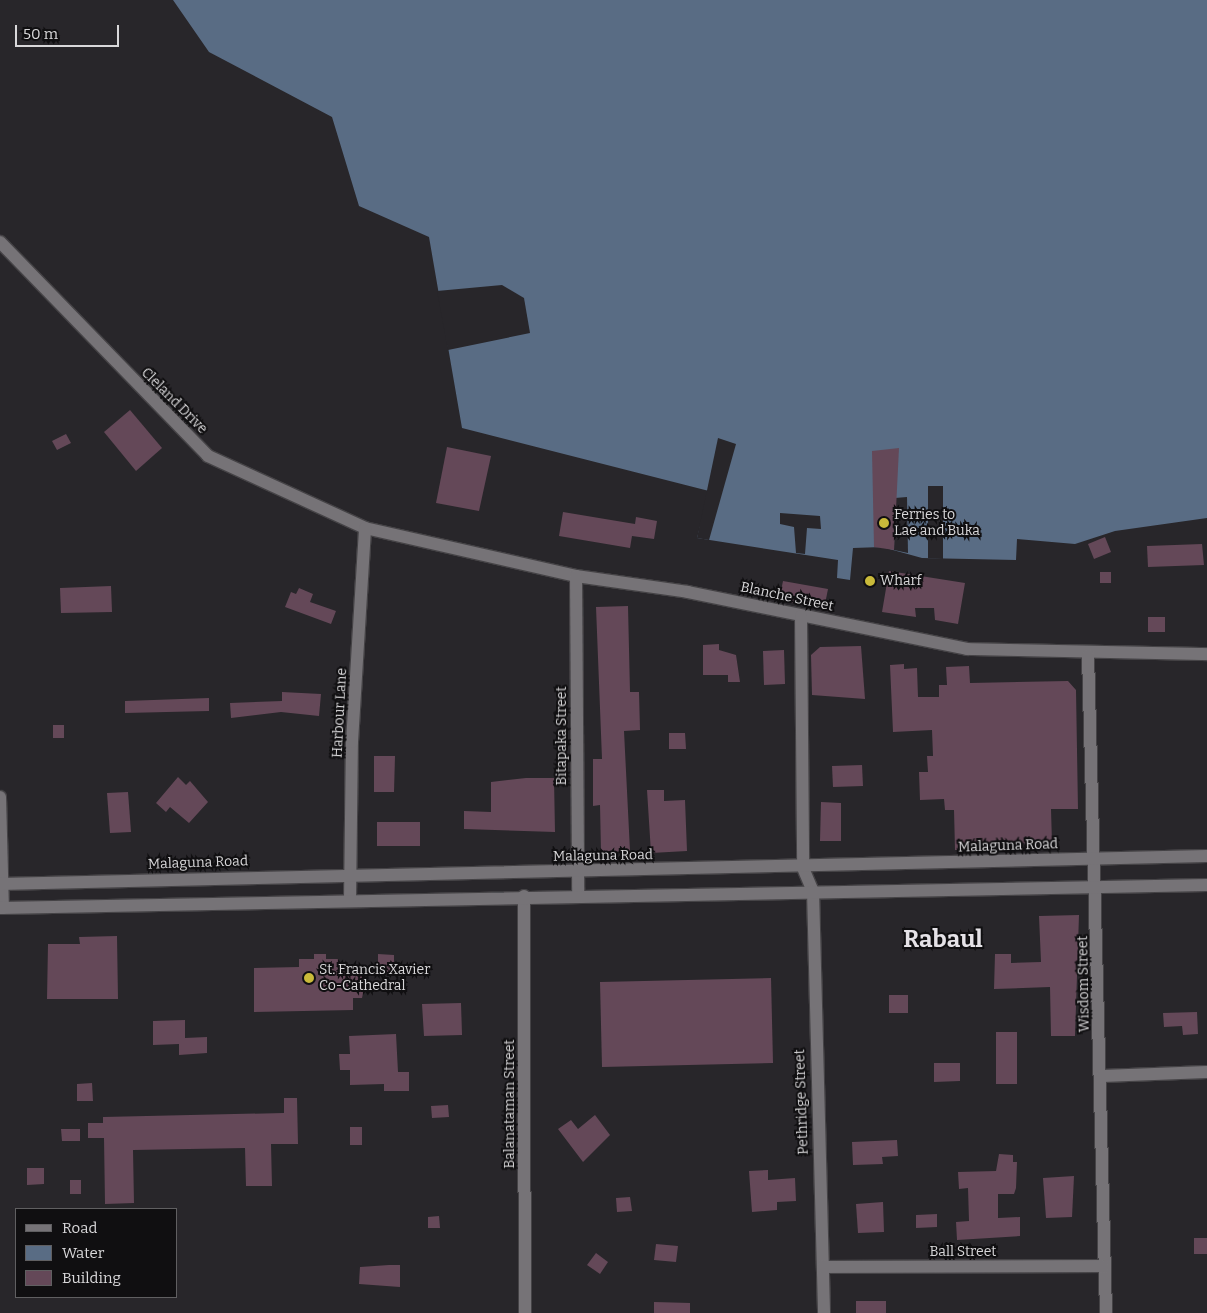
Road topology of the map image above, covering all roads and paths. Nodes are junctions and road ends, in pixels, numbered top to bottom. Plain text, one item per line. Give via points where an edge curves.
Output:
1 (0, 242) edge
2 (365, 528) junction
3 (576, 576) junction
4 (800, 616) junction
5 (1207, 654) edge
6 (1088, 655) junction
7 (0, 797) edge
8 (1207, 856) edge
9 (1097, 858) junction
10 (803, 868) junction
11 (577, 872) junction
12 (351, 874) junction
13 (1, 884) edge
14 (1207, 885) edge
15 (1097, 888) junction
16 (814, 891) junction
17 (578, 895) junction
18 (524, 896) junction
19 (350, 900) junction
20 (2, 908) edge
21 (1207, 1072) edge
22 (1102, 1076) junction
23 (1103, 1266) junction
24 (823, 1267) junction
25 (526, 1313) edge
26 (824, 1313) edge
27 (1106, 1313) edge

1 - 2 street, Cleland Drive via 208,456
2 - 3 street, Blanche Street
2 - 12 street, Harbour Lane via 352,742
3 - 4 street, Blanche Street via 688,592
3 - 11 street, Bitapaka Street
4 - 6 street, Blanche Street via 967,650
4 - 10 street
5 - 6 street, Blanche Street
6 - 9 street, Wisdom Street
7 - 13 street
8 - 9 street, Malaguna Road
9 - 10 street, Malaguna Road
9 - 15 street, Wisdom Street
10 - 11 street, Malaguna Road
10 - 16 street
11 - 12 street, Malaguna Road
11 - 17 street, Bitapaka Street
12 - 13 street, Malaguna Road
12 - 19 street, Harbour Lane
13 - 20 street
14 - 15 street
15 - 16 street
15 - 22 street, Wisdom Street
16 - 17 street
16 - 24 street, Pethridge Street
17 - 18 street
18 - 19 street
18 - 25 street, Balanataman Street
19 - 20 street
21 - 22 street
22 - 23 street, Wisdom Street
23 - 24 street, Ball Street
23 - 27 street, Wisdom Street
24 - 26 street, Pethridge Street

